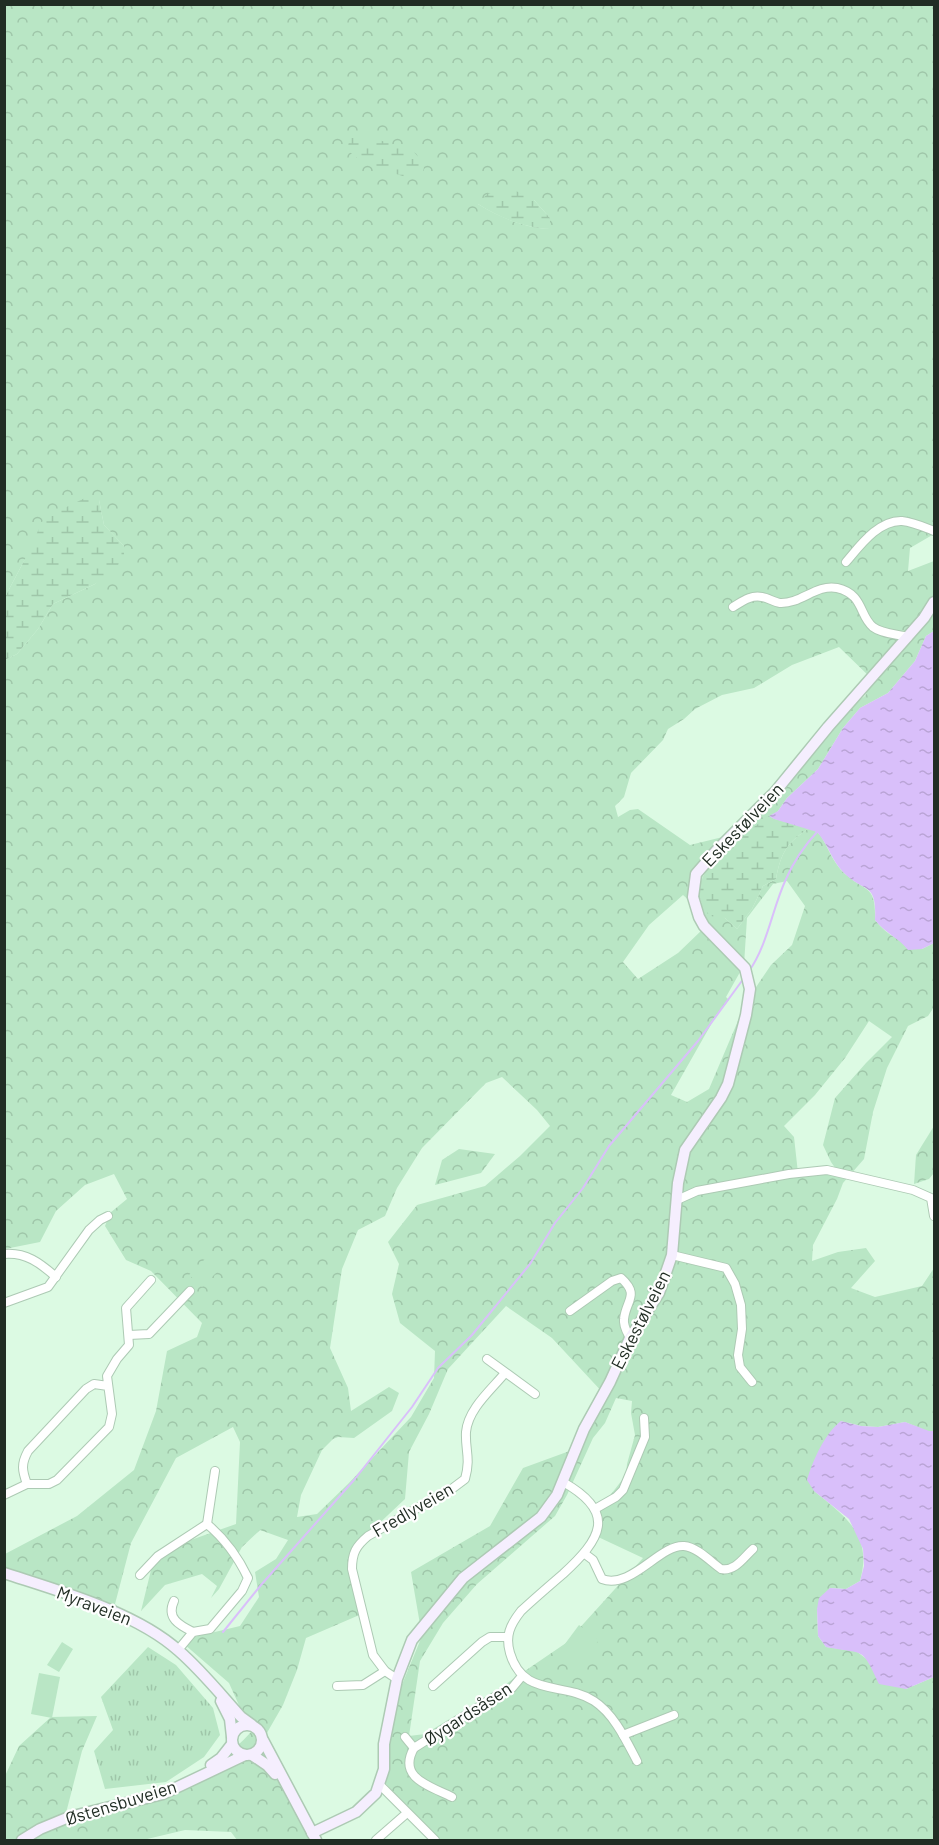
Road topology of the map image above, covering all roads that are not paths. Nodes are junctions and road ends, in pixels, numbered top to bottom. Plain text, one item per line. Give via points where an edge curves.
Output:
1 (934, 531) edge
2 (846, 562) dead end
3 (934, 602) edge
4 (733, 608) dead end
5 (908, 637) junction
6 (677, 1200) junction
7 (108, 1216) dead end
8 (934, 1216) edge
9 (4, 1254) edge
10 (672, 1255) junction
11 (56, 1277) junction
12 (151, 1280) dead end
13 (190, 1291) dead end
14 (4, 1303) edge
15 (570, 1311) dead end
16 (129, 1335) junction
17 (630, 1338) junction
18 (486, 1359) dead end
19 (505, 1373) junction
20 (752, 1382) dead end
21 (108, 1386) junction
22 (535, 1394) dead end
23 (644, 1418) dead end
24 (215, 1471) dead end
25 (563, 1482) junction
26 (27, 1484) junction
27 (4, 1495) edge
28 (594, 1509) junction
29 (207, 1524) junction
30 (753, 1549) dead end
31 (585, 1554) junction
32 (4, 1574) edge
33 (140, 1575) dead end
34 (174, 1601) dead end
35 (193, 1632) junction
36 (507, 1637) junction
37 (178, 1650) junction
38 (385, 1671) junction
39 (522, 1676) junction
40 (397, 1679) junction
41 (337, 1686) dead end
42 (433, 1686) dead end
43 (216, 1690) junction
44 (674, 1715) dead end
45 (252, 1725) junction
46 (623, 1735) junction
47 (405, 1737) dead end
48 (263, 1740) junction
49 (232, 1741) junction
50 (414, 1748) junction
51 (248, 1755) junction
52 (637, 1761) dead end
53 (189, 1782) junction
54 (380, 1785) junction
55 (294, 1797) junction
56 (452, 1797) dead end
57 (407, 1813) junction
58 (314, 1837) edge
59 (22, 1840) edge
60 (376, 1840) edge
61 (435, 1840) edge

1 - 2 street via 904,521 887,524 864,541
3 - 5 main road, Eskestølveien
4 - 5 street via 748,598 794,601 826,586 841,589 858,600 871,626
5 - 6 main road, Eskestølveien via 775,792 696,874 693,897 699,917 747,974 750,1000 728,1084 685,1150
6 - 8 street via 698,1191 827,1170 931,1198
6 - 10 main road, Eskestølveien
7 - 11 street via 89,1230
9 - 11 street via 31,1258
10 - 17 main road, Eskestølveien via 659,1293
10 - 20 street via 726,1268 741,1305 740,1367
11 - 14 street via 41,1291
12 - 16 street via 126,1308
13 - 16 street via 149,1334
15 - 17 street via 621,1278 629,1285 631,1296 624,1319
16 - 21 street via 129,1345 110,1368
17 - 25 main road, Eskestølveien via 584,1429
18 - 19 street
19 - 22 street
19 - 38 street, Fredlyveien via 468,1423 465,1479 368,1536 352,1555 373,1655
21 - 26 street via 94,1384 86,1389 28,1451 22,1469
21 - 26 street via 112,1414 109,1427 57,1480
23 - 28 street via 645,1437 622,1490
24 - 29 street
25 - 28 street via 580,1492
25 - 40 main road, Eskestølveien via 541,1517 475,1568 451,1592 412,1640
26 - 27 street
28 - 31 street via 596,1538
29 - 33 street via 158,1556
29 - 35 street via 222,1537 248,1578 243,1591 210,1629
30 - 31 street via 727,1570 683,1546 608,1582
31 - 36 street via 521,1611
32 - 37 main road, Myraveien via 109,1610 150,1630
34 - 35 street via 172,1616
35 - 37 street
36 - 39 street, Øygardsåsen via 513,1663
36 - 42 street via 490,1637 482,1642
37 - 43 main road, Myraveien
38 - 40 street, Fredlyveien
38 - 41 street via 363,1685
39 - 46 street, Øygardsåsen via 544,1687 570,1691 595,1701
39 - 50 street, Øygardsåsen via 512,1688
40 - 54 main road, Eskestølveien
43 - 45 main road, Myraveien
43 - 49 main road, Myraveien via 230,1719
44 - 46 street
45 - 48 main road via 261,1732
45 - 49 main road via 240,1726
46 - 52 street, Øygardsåsen
47 - 50 street
48 - 51 main road via 257,1752
48 - 55 main road
49 - 51 main road via 235,1749
49 - 53 main road, Østensbuveien via 221,1758
50 - 56 street, Øygardsåsen via 409,1758 413,1776
51 - 53 main road, Østensbuveien
51 - 55 main road via 267,1765
53 - 59 main road, Østensbuveien via 163,1794 69,1817
54 - 57 street
54 - 58 main road via 356,1812
55 - 58 main road
57 - 60 street
57 - 61 street

